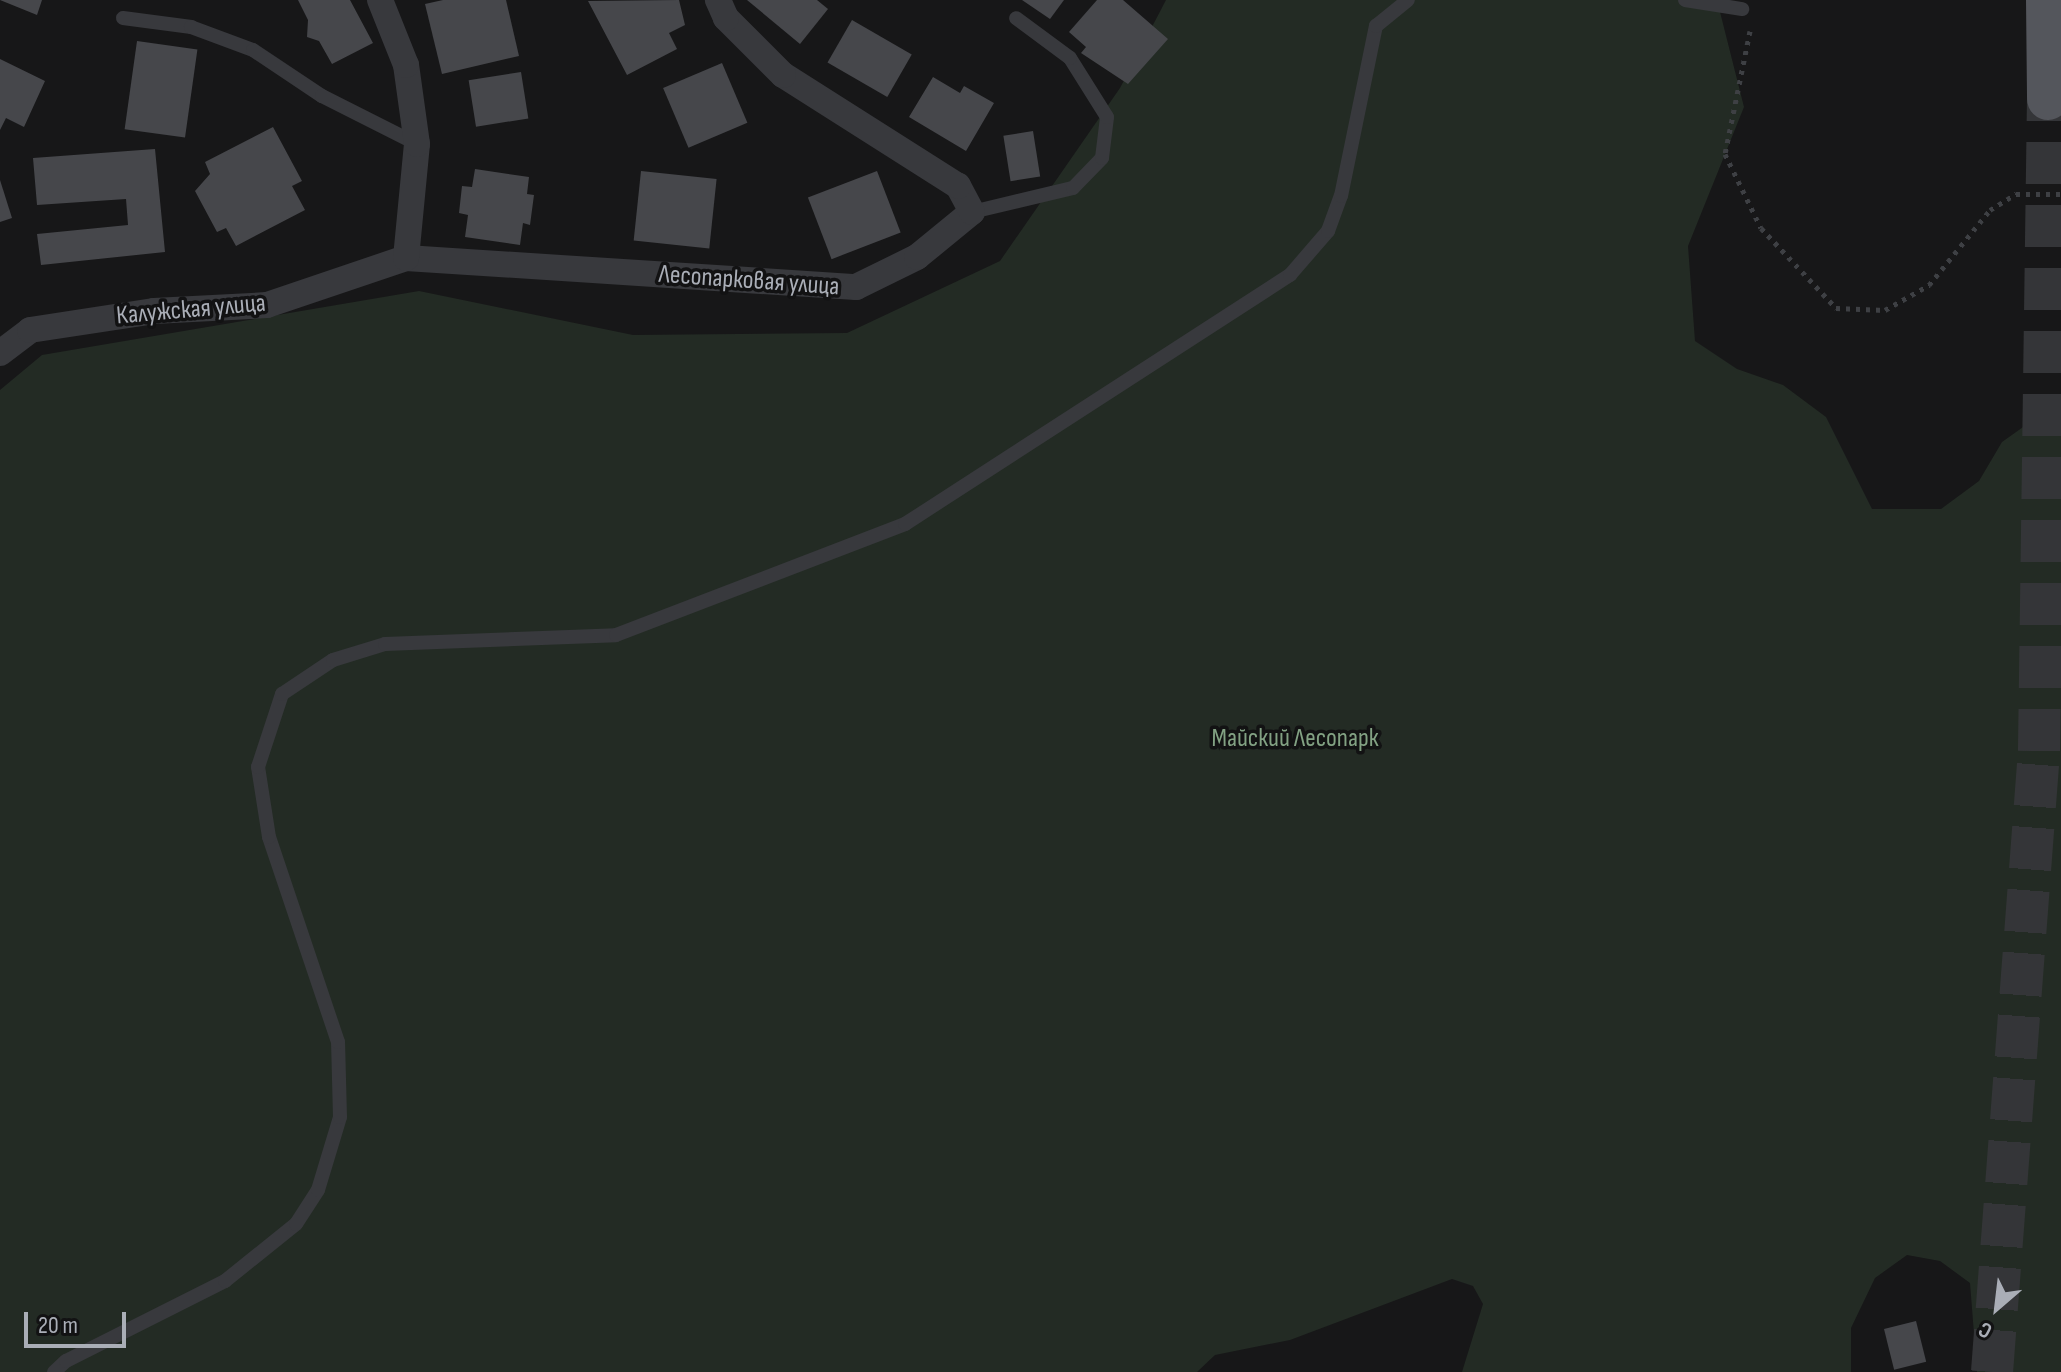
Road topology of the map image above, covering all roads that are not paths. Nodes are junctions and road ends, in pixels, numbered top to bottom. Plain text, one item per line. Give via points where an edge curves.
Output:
1 (380, 0) edge
2 (718, 0) edge
3 (1408, 0) edge
4 (1685, 0) edge
5 (2047, 0) edge
6 (1742, 9) road end
7 (123, 18) dead end
8 (1016, 18) dead end
9 (2048, 99) tunnel mouth
10 (417, 144) junction
11 (972, 212) junction
12 (406, 258) junction
13 (0, 353) edge
14 (54, 1372) edge

1 - 10 street via 406,65
2 - 11 street via 726,18 783,75 958,186
3 - 14 lane via 1376,26 1341,196 1328,231 1290,275 905,524 616,635 385,644 333,660 282,694 258,767 269,837 338,1042 340,1117 318,1190 296,1224 225,1281 66,1361
4 - 6 lane
5 - 9 main road
7 - 10 lane via 191,27 253,50 322,96
8 - 11 lane via 1070,58 1107,117 1102,158 1073,188
10 - 12 street
11 - 12 street, Лесопарковая улица via 917,257 856,287
12 - 13 street, Калужская улица via 267,305 154,311 30,330

